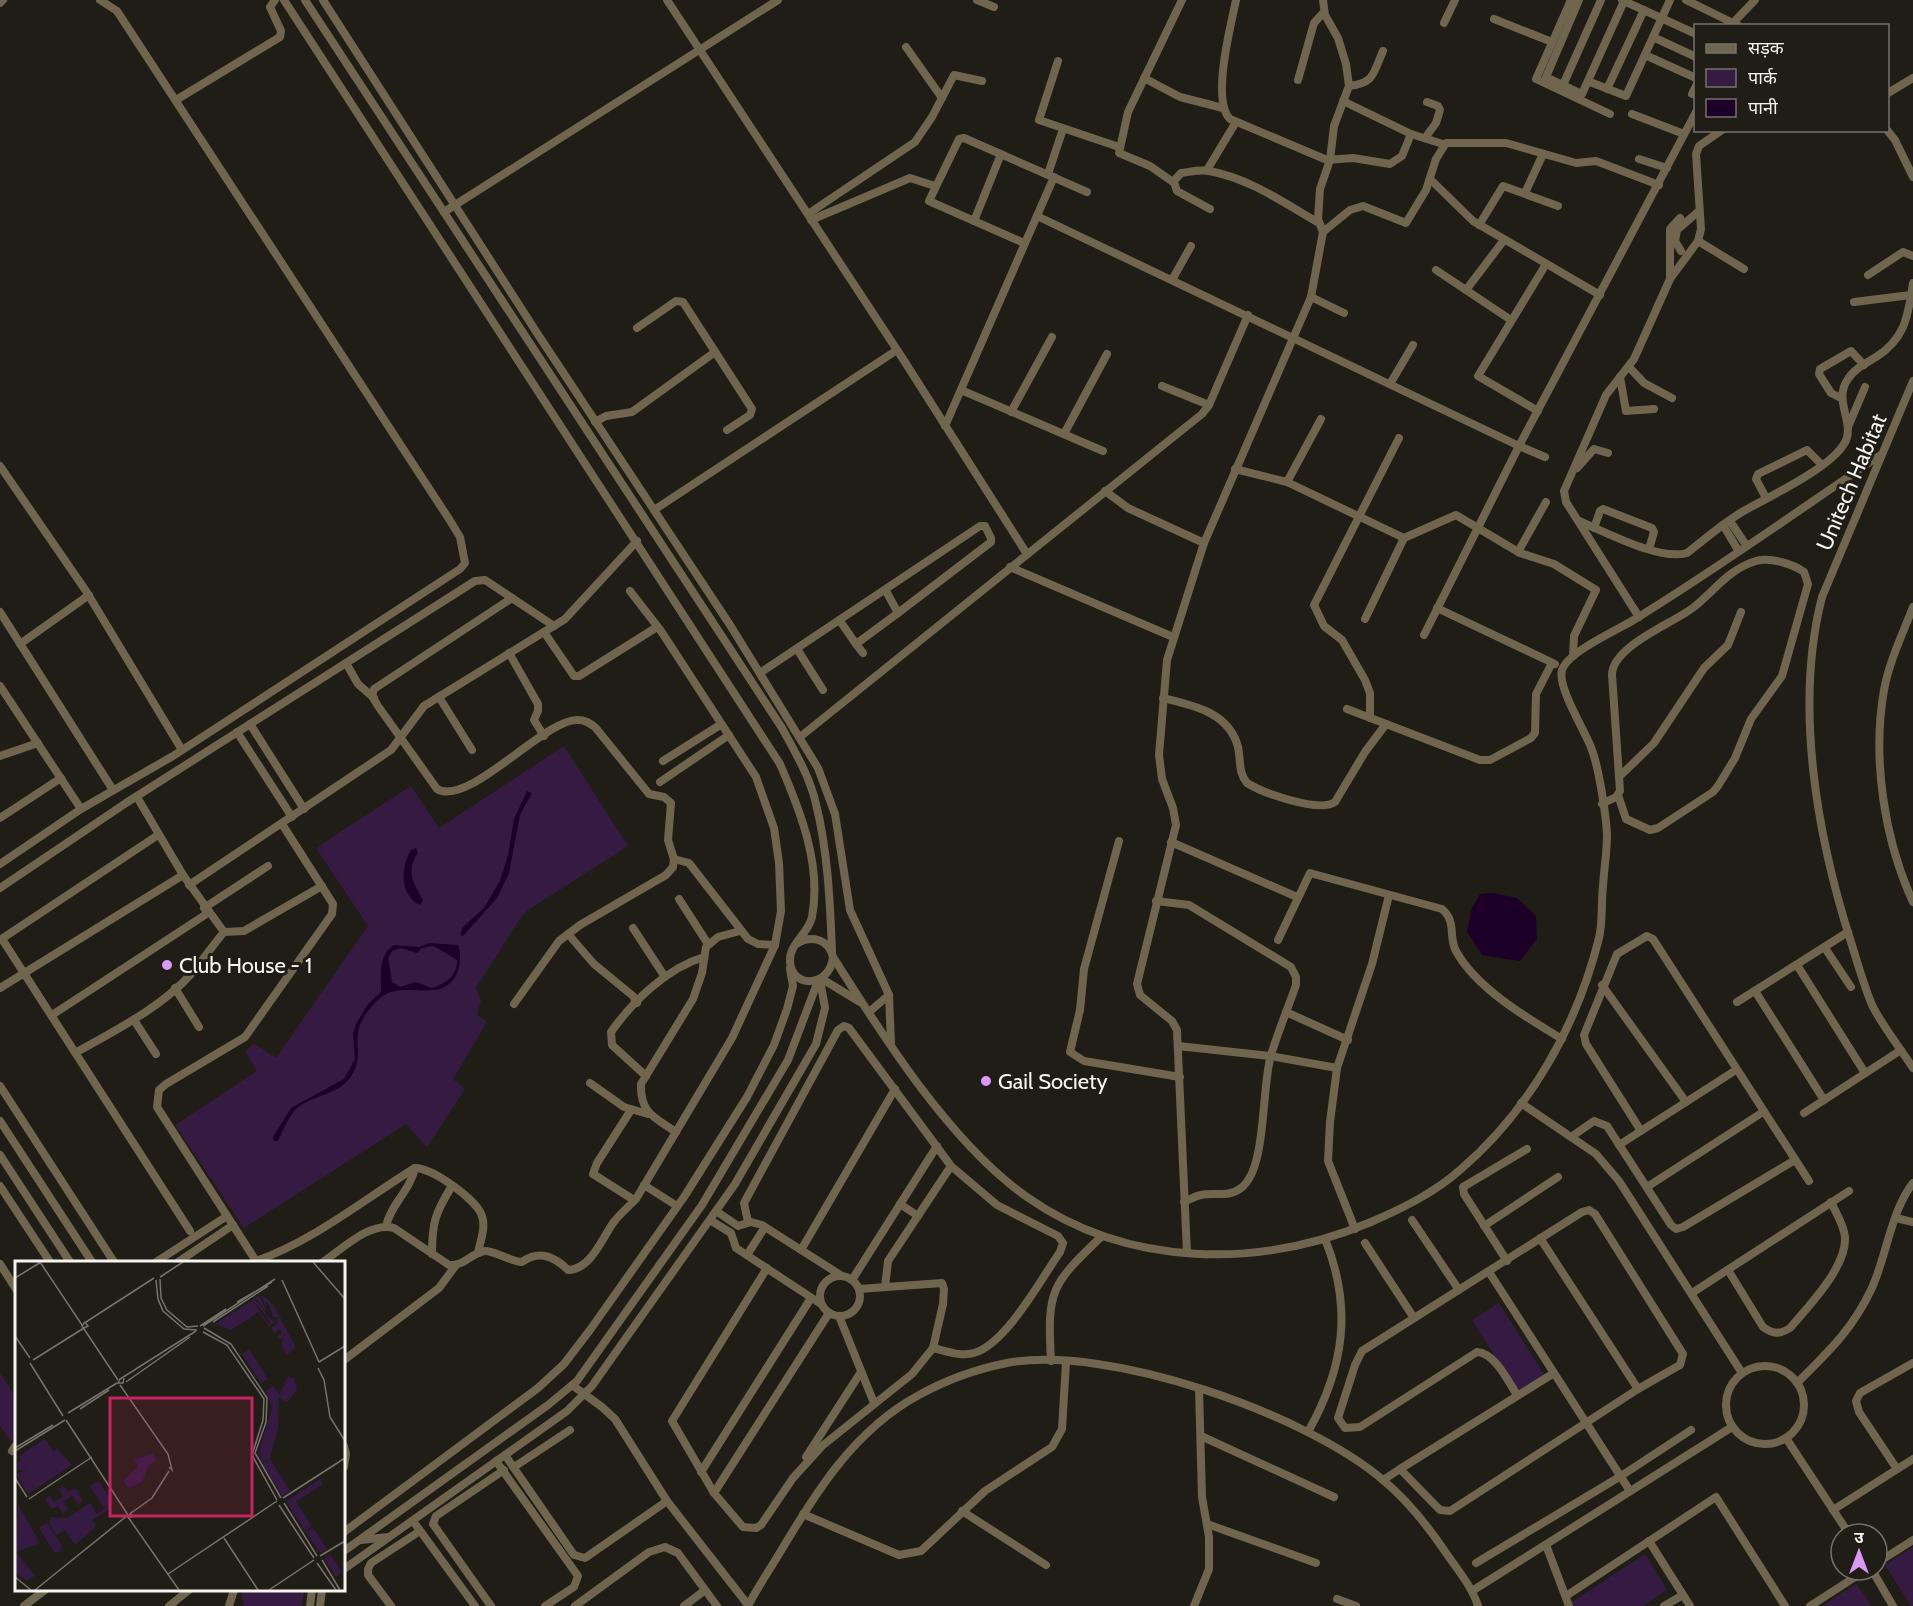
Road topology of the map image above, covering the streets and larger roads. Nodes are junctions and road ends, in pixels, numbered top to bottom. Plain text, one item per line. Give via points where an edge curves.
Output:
1 (100, 0) edge
2 (275, 0) edge
3 (284, 0) edge
4 (304, 0) edge
5 (323, 0) edge
6 (667, 0) edge
7 (778, 0) edge
8 (977, 0) edge
9 (1182, 0) edge
10 (1236, 0) edge
11 (1323, 0) edge
12 (1455, 0) edge
13 (1571, 0) edge
14 (1579, 0) edge
15 (1602, 0) edge
16 (1623, 0) edge
17 (1670, 0) edge
18 (1686, 0) edge
19 (1755, 0) edge
20 (994, 7) dead end
21 (1644, 10) junction
22 (1324, 12) junction
23 (1662, 18) junction
24 (1494, 20) dead end
25 (1444, 22) dead end
26 (1735, 24) edge
27 (1738, 24) edge
28 (1694, 34) edge
29 (1653, 37) junction
30 (1552, 42) junction
31 (906, 47) dead end
32 (700, 51) junction
33 (1383, 51) dead end
34 (1645, 55) junction
35 (1694, 57) edge
36 (1058, 61) dead end
37 (1144, 78) junction
38 (1694, 78) edge
39 (1913, 78) edge
40 (1298, 80) dead end
41 (375, 81) junction
42 (982, 81) dead end
43 (1590, 82) junction
44 (1563, 85) junction
45 (1349, 86) junction
46 (362, 89) junction
47 (1607, 89) junction
48 (1694, 89) edge
49 (1889, 92) edge
50 (1692, 94) dead end
51 (942, 98) junction
52 (176, 100) junction
53 (1343, 101) junction
54 (1427, 102) dead end
55 (1223, 108) junction
56 (1610, 114) dead end
57 (1632, 114) dead end
58 (1694, 114) edge
59 (1236, 122) junction
60 (1063, 129) junction
61 (1705, 132) edge
62 (1719, 132) edge
63 (1889, 132) edge
64 (1412, 134) junction
65 (1684, 134) junction
66 (1425, 138) junction
67 (1443, 144) junction
68 (1699, 146) junction
69 (1119, 147) junction
70 (1000, 154) junction
71 (1544, 154) junction
72 (1640, 159) dead end
73 (1330, 160) junction
74 (1667, 168) junction
75 (1208, 170) junction
76 (1051, 175) junction
77 (1913, 177) edge
78 (1430, 179) junction
79 (1174, 182) junction
80 (1659, 185) junction
81 (935, 186) junction
82 (1087, 192) dead end
83 (1525, 193) junction
84 (454, 205) junction
85 (1558, 206) dead end
86 (1210, 209) dead end
87 (1699, 210) junction
88 (444, 212) junction
89 (1037, 216) junction
90 (809, 217) junction
91 (1680, 218) dead end
92 (974, 221) junction
93 (1319, 223) junction
94 (1479, 225) junction
95 (1323, 232) junction
96 (1504, 240) junction
97 (1698, 241) junction
98 (1024, 243) junction
99 (1191, 246) dead end
100 (1682, 251) dead end
101 (1913, 256) edge
102 (1546, 264) junction
103 (1744, 269) dead end
104 (1436, 270) dead end
105 (1868, 275) dead end
106 (1670, 279) junction
107 (1172, 280) junction
108 (1913, 283) edge
109 (1466, 290) junction
110 (1600, 295) junction
111 (1911, 295) junction
112 (1311, 297) junction
113 (1854, 302) dead end
114 (1344, 313) dead end
115 (1248, 315) junction
116 (1511, 320) junction
117 (637, 328) dead end
118 (1052, 337) dead end
119 (1295, 337) junction
120 (1413, 345) dead end
121 (897, 350) junction
122 (715, 352) junction
123 (1107, 354) dead end
124 (1864, 365) junction
125 (1629, 367) junction
126 (1620, 377) junction
127 (1913, 381) edge
128 (1390, 384) junction
129 (1162, 386) dead end
130 (1865, 387) dead end
131 (961, 390) junction
132 (1672, 398) dead end
133 (1841, 398) junction
134 (1209, 405) junction
135 (1654, 409) dead end
136 (1538, 411) junction
137 (1011, 412) junction
138 (1321, 419) dead end
139 (595, 422) junction
140 (945, 426) junction
141 (1848, 427) junction
142 (727, 430) dead end
143 (1064, 434) junction
144 (1399, 438) dead end
145 (1519, 446) junction
146 (1103, 451) dead end
147 (1608, 453) dead end
148 (1882, 454) junction
149 (1545, 457) dead end
150 (1822, 465) junction
151 (0, 466) edge
152 (1235, 470) junction
153 (1571, 476) junction
154 (1287, 482) junction
155 (1105, 491) junction
156 (1766, 498) junction
157 (1546, 502) dead end
158 (654, 510) junction
159 (1358, 516) junction
160 (1579, 521) junction
161 (1726, 523) junction
162 (1476, 528) junction
163 (1594, 528) junction
164 (1404, 538) junction
165 (637, 542) junction
166 (1204, 543) junction
167 (1742, 548) junction
168 (1649, 549) junction
169 (1518, 552) junction
170 (1027, 554) junction
171 (1010, 567) junction
172 (630, 591) dead end
173 (886, 591) junction
174 (89, 596) junction
175 (512, 598) junction
176 (1913, 607) edge
177 (1437, 608) junction
178 (0, 612) edge
179 (1742, 612) dead end
180 (898, 613) junction
181 (1639, 616) junction
182 (1365, 619) dead end
183 (840, 621) junction
184 (554, 626) junction
185 (657, 627) junction
186 (544, 632) junction
187 (1424, 635) dead end
188 (1173, 637) junction
189 (20, 644) junction
190 (856, 644) junction
191 (797, 649) junction
192 (509, 653) junction
193 (863, 653) dead end
194 (1573, 656) junction
195 (346, 663) junction
196 (1552, 663) junction
197 (1564, 666) junction
198 (760, 673) junction
199 (0, 686) edge
200 (823, 690) dead end
201 (374, 698) junction
202 (439, 698) junction
203 (1163, 698) junction
204 (1347, 709) dead end
205 (1370, 718) junction
206 (250, 724) junction
207 (1386, 724) junction
208 (720, 725) junction
209 (237, 732) junction
210 (729, 735) junction
211 (544, 736) junction
212 (800, 737) junction
213 (399, 738) junction
214 (38, 743) junction
215 (182, 750) junction
216 (472, 750) dead end
217 (0, 756) edge
218 (663, 762) dead end
219 (283, 777) junction
220 (1618, 777) junction
221 (61, 778) junction
222 (660, 782) dead end
223 (271, 784) junction
224 (113, 790) junction
225 (1618, 795) junction
226 (137, 797) junction
227 (1602, 804) junction
228 (81, 809) junction
229 (304, 809) junction
230 (835, 814) junction
231 (292, 817) junction
232 (818, 817) junction
233 (0, 818) edge
234 (282, 824) junction
235 (158, 835) junction
236 (1119, 841) dead end
237 (1171, 842) junction
238 (674, 859) junction
239 (0, 864) edge
240 (268, 866) dead end
241 (183, 874) junction
242 (189, 885) junction
243 (322, 886) junction
244 (0, 888) edge
245 (1389, 895) junction
246 (1297, 897) junction
247 (679, 898) dead end
248 (1156, 900) junction
249 (1913, 902) edge
250 (206, 910) junction
251 (633, 928) dead end
252 (740, 931) junction
253 (224, 932) junction
254 (1848, 932) junction
255 (568, 934) junction
256 (1, 940) edge
257 (1278, 940) dead end
258 (708, 944) junction
259 (796, 944) junction
260 (775, 945) junction
261 (1825, 948) junction
262 (833, 955) junction
263 (704, 957) junction
264 (789, 963) junction
265 (1797, 965) junction
266 (25, 972) junction
267 (665, 977) junction
268 (820, 980) junction
269 (1602, 985) junction
270 (1851, 987) dead end
271 (0, 988) edge
272 (175, 988) junction
273 (1755, 991) junction
274 (889, 995) junction
275 (1737, 1002) dead end
276 (637, 1003) junction
277 (514, 1004) dead end
278 (864, 1004) junction
279 (869, 1012) junction
280 (1286, 1012) junction
281 (52, 1016) junction
282 (134, 1020) junction
283 (199, 1027) dead end
284 (1562, 1039) junction
285 (1348, 1040) junction
286 (891, 1043) junction
287 (1178, 1046) junction
288 (1901, 1050) junction
289 (77, 1052) junction
290 (156, 1054) dead end
291 (1270, 1056) junction
292 (1337, 1068) junction
293 (1913, 1068) edge
294 (1736, 1070) junction
295 (1865, 1073) junction
296 (646, 1076) junction
297 (1180, 1077) junction
298 (590, 1083) dead end
299 (0, 1086) edge
300 (895, 1089) junction
301 (1824, 1100) junction
302 (1686, 1102) junction
303 (1521, 1103) junction
304 (631, 1110) junction
305 (1763, 1112) junction
306 (1804, 1113) dead end
307 (648, 1114) junction
308 (0, 1120) edge
309 (1641, 1131) junction
310 (676, 1132) junction
311 (1571, 1137) junction
312 (1619, 1145) junction
313 (937, 1146) junction
314 (1527, 1149) dead end
315 (0, 1155) edge
316 (1795, 1160) junction
317 (951, 1166) junction
318 (415, 1168) junction
319 (1558, 1177) dead end
320 (1809, 1181) dead end
321 (1913, 1183) edge
322 (644, 1185) junction
323 (0, 1186) edge
324 (452, 1186) junction
325 (1647, 1187) junction
326 (1849, 1191) dead end
327 (634, 1200) junction
328 (1184, 1202) junction
329 (1831, 1202) junction
330 (900, 1204) junction
331 (677, 1206) junction
332 (716, 1211) junction
333 (227, 1216) junction
334 (918, 1216) junction
335 (1896, 1218) junction
336 (710, 1220) junction
337 (1412, 1220) dead end
338 (748, 1222) junction
339 (1913, 1222) edge
340 (233, 1225) junction
341 (386, 1226) junction
342 (1484, 1226) junction
343 (765, 1227) junction
344 (1355, 1229) junction
345 (190, 1231) dead end
346 (1102, 1236) junction
347 (1540, 1238) junction
348 (1325, 1239) junction
349 (1365, 1243) dead end
350 (801, 1250) junction
351 (478, 1253) junction
352 (1187, 1253) junction
353 (432, 1254) junction
354 (747, 1255) junction
355 (49, 1261) edge
356 (69, 1261) edge
357 (91, 1261) edge
358 (113, 1261) edge
359 (159, 1261) edge
360 (181, 1261) edge
361 (326, 1261) edge
362 (1507, 1261) junction
363 (0, 1264) edge
364 (456, 1265) junction
365 (767, 1268) junction
366 (1728, 1270) junction
367 (1489, 1272) junction
368 (842, 1276) junction
369 (852, 1280) junction
370 (15, 1287) edge
371 (885, 1287) junction
372 (859, 1289) junction
373 (1459, 1290) junction
374 (1692, 1293) junction
375 (811, 1298) junction
376 (821, 1304) junction
377 (829, 1313) junction
378 (839, 1316) junction
379 (1414, 1318) junction
380 (933, 1348) junction
381 (345, 1359) edge
382 (1051, 1361) junction
383 (1066, 1362) junction
384 (1912, 1366) edge
385 (861, 1372) junction
386 (1554, 1373) junction
387 (1742, 1373) junction
388 (1797, 1383) junction
389 (572, 1385) junction
390 (1200, 1389) junction
391 (1638, 1389) junction
392 (584, 1394) junction
393 (1517, 1395) junction
394 (874, 1403) junction
395 (1587, 1422) junction
396 (1732, 1427) junction
397 (570, 1430) dead end
398 (1691, 1430) dead end
399 (1308, 1432) junction
400 (1201, 1436) junction
401 (1786, 1438) junction
402 (506, 1455) junction
403 (1913, 1459) edge
404 (496, 1461) junction
405 (514, 1467) junction
406 (1400, 1469) junction
407 (1897, 1469) junction
408 (504, 1470) junction
409 (700, 1472) junction
410 (1621, 1476) junction
411 (793, 1478) junction
412 (1383, 1480) junction
413 (1630, 1491) junction
414 (714, 1493) junction
415 (1334, 1497) dead end
416 (667, 1501) junction
417 (1833, 1510) junction
418 (962, 1511) junction
419 (803, 1514) junction
420 (413, 1521) junction
421 (1841, 1522) edge
422 (1207, 1524) junction
423 (345, 1531) edge
424 (420, 1531) junction
425 (391, 1537) junction
426 (360, 1540) junction
427 (1913, 1540) edge
428 (1649, 1541) junction
429 (1546, 1545) junction
430 (345, 1550) edge
431 (1889, 1555) edge
432 (1316, 1563) dead end
433 (1476, 1563) dead end
434 (1046, 1565) dead end
435 (345, 1568) edge
436 (1847, 1582) edge
437 (1879, 1582) edge
438 (44, 1591) edge
439 (188, 1591) edge
440 (234, 1591) edge
441 (234, 1591) edge
442 (322, 1591) edge
443 (704, 1591) junction
444 (1472, 1591) junction
445 (1683, 1595) junction
446 (1566, 1596) junction
447 (1337, 1599) dead end
448 (581, 1604) edge
449 (24, 1606) edge
450 (169, 1606) edge
451 (229, 1606) edge
452 (237, 1606) edge
453 (320, 1606) edge
454 (391, 1606) edge
455 (475, 1606) edge
456 (491, 1606) edge
457 (545, 1606) edge
458 (684, 1606) edge
459 (717, 1606) edge
460 (748, 1606) edge
461 (1194, 1606) edge
462 (1356, 1606) edge
463 (1478, 1606) edge
464 (1569, 1606) edge
465 (1664, 1606) edge
466 (1690, 1606) edge
467 (1785, 1606) edge
468 (1810, 1606) edge
469 (1893, 1606) edge

1 - 52 street via 117,11
2 - 52 street via 270,7 280,37
3 - 165 street
4 - 46 street
5 - 41 street
6 - 32 street
7 - 32 street
8 - 20 street
9 - 37 street
10 - 55 street via 1225,57
11 - 22 street
12 - 25 street
13 - 30 street
14 - 44 street via 1546,77
15 - 44 street
16 - 21 street
16 - 43 street
17 - 23 street
18 - 26 street
19 - 27 street
21 - 23 street
21 - 47 street
22 - 40 street via 1314,23
22 - 45 street via 1340,44
23 - 28 street
23 - 29 street
24 - 30 street
29 - 34 street
29 - 35 street
30 - 56 street via 1536,79
31 - 51 street
32 - 84 street
32 - 90 street
33 - 45 street via 1370,81
34 - 38 street
34 - 47 street via 1626,96
36 - 60 street via 1038,118
37 - 55 street via 1180,97
37 - 69 street via 1126,117
39 - 49 street
41 - 46 street
41 - 84 street
42 - 51 street via 954,75
43 - 44 street via 1583,94
43 - 47 street
45 - 53 street
46 - 88 street
48 - 50 street
51 - 90 street via 915,142
52 - 215 street via 458,534 465,562 460,569
53 - 64 street
53 - 73 street via 1334,126
54 - 66 street via 1440,110
55 - 59 street
57 - 65 street
58 - 65 street
59 - 73 street
59 - 75 street
60 - 69 street
60 - 76 street
61 - 68 street
62 - 68 street
63 - 77 street
64 - 66 street
64 - 73 street via 1402,156 1390,164 1355,158
65 - 74 street
66 - 67 street
67 - 71 street via 1506,143
67 - 78 street
68 - 87 street via 1695,165
69 - 79 street via 1119,154 1150,165
70 - 76 street
70 - 81 street via 961,138
70 - 92 street
71 - 80 street via 1576,163 1596,161
71 - 83 street
72 - 74 street
73 - 93 street via 1320,189
74 - 80 street
75 - 79 street via 1181,173
75 - 93 street via 1268,192
76 - 82 street
76 - 89 street
78 - 94 street
78 - 95 street via 1406,223 1363,206 1350,210
79 - 86 street via 1177,191
80 - 110 street
81 - 90 street via 910,178
81 - 92 street via 929,201
83 - 85 street
83 - 94 street via 1503,186
84 - 88 street
84 - 139 street
87 - 97 street
87 - 100 street via 1677,230 1675,241
88 - 232 street via 782,728 798,757
89 - 98 street
89 - 107 street
90 - 121 street
91 - 106 street via 1670,229
92 - 98 street
93 - 95 street
94 - 96 street
95 - 112 street
96 - 102 street
96 - 109 street
97 - 103 street
97 - 106 street
98 - 131 street
99 - 107 street
101 - 105 street via 1903,252
102 - 110 street
102 - 116 street
104 - 109 street
106 - 125 street
107 - 115 street
108 - 111 street
109 - 116 street
110 - 136 street
111 - 113 street
111 - 124 street via 1896,342
112 - 114 street
112 - 119 street
115 - 119 street
115 - 134 street
116 - 136 street via 1478,376
117 - 122 street via 680,301
118 - 137 street
119 - 128 street
119 - 152 street
120 - 128 street
121 - 140 street
121 - 158 street
122 - 139 street via 632,412
122 - 142 street via 752,408 750,415
123 - 143 street
124 - 133 street via 1848,378
124 - 133 street via 1851,351 1820,369 1827,388
125 - 126 street
125 - 132 street via 1644,383
126 - 135 street via 1626,411
126 - 153 street via 1606,394
127 - 148 street, Unitech Habitat
128 - 145 street
129 - 134 street
130 - 141 street
131 - 137 street
131 - 140 street
133 - 141 street
134 - 155 street
136 - 145 street
137 - 143 street
138 - 154 street
139 - 158 street
140 - 170 street
141 - 150 street via 1846,442
143 - 146 street
144 - 159 street
145 - 149 street
145 - 162 street
147 - 153 street via 1598,448 1590,451
148 - 167 street
148 - 254 street, Unitech Habitat via 1822,597 1812,634 1809,679 1818,804
150 - 156 street
150 - 156 street via 1807,450 1758,474 1756,479
151 - 174 street
152 - 154 street
152 - 166 street
153 - 160 street via 1564,497
154 - 159 street
155 - 166 street via 1128,508
155 - 170 street
156 - 161 street
157 - 169 street
158 - 198 street
159 - 164 street
159 - 205 street via 1314,605 1324,626 1342,640 1365,680 1370,693
160 - 163 street
160 - 181 street
161 - 167 street
161 - 168 street via 1687,553 1667,554
162 - 164 street via 1452,515
162 - 169 street
162 - 177 street
163 - 168 street
163 - 168 street via 1603,509 1653,528
164 - 182 street
165 - 184 street via 573,612
165 - 259 street via 762,733 797,804 813,870 814,896 808,929
166 - 188 street
167 - 181 street
169 - 194 street via 1554,564 1596,590 1573,640
170 - 171 street
171 - 188 street
171 - 212 street
172 - 185 street
173 - 180 street
173 - 180 street via 980,526 985,526 992,538
173 - 183 street
174 - 189 street
174 - 215 street
175 - 184 street
175 - 195 street via 485,580 475,581
175 - 201 street via 374,689
176 - 249 street via 1884,688 1880,741 1883,802
177 - 187 street
177 - 196 street
178 - 189 street
179 - 220 street via 1728,645 1704,668 1654,743
180 - 190 street
181 - 194 street
183 - 190 street
183 - 191 street
184 - 186 street
185 - 186 street via 579,676 574,676
185 - 208 street
186 - 192 street
188 - 203 street
189 - 224 street
190 - 193 street
191 - 198 street
191 - 200 street
192 - 202 street
192 - 211 street via 538,704 534,720
194 - 197 street
195 - 201 street via 358,684
195 - 206 street
196 - 197 street
196 - 207 street via 1536,694 1531,738 1490,760 1462,755
197 - 227 street via 1564,686 1593,753
198 - 212 street
199 - 214 street
201 - 213 street
202 - 213 street via 424,706
202 - 216 street
203 - 207 street via 1200,706 1219,717 1238,746 1241,776 1246,783 1313,806 1335,802
203 - 237 street via 1159,755 1176,825
204 - 205 street
205 - 207 street
206 - 209 street
206 - 219 street
208 - 210 street
208 - 218 street
209 - 223 street
209 - 226 street
210 - 222 street
210 - 260 street via 756,777 774,828 780,863 781,911
211 - 213 street via 453,793 437,789
211 - 238 street via 577,719 595,727 649,794 671,803 668,840
212 - 230 street via 826,783
213 - 229 street via 391,750
214 - 217 street
214 - 221 street
215 - 224 street
219 - 223 street
219 - 229 street
220 - 225 street
220 - 225 street via 1612,675 1616,663 1632,646 1695,607 1718,582 1740,568 1765,559 1804,572 1808,584 1782,676 1751,719 1735,758 1713,792 1650,830 1626,819
221 - 228 street
221 - 233 street
223 - 231 street
224 - 228 street
225 - 227 street
226 - 235 street
226 - 244 street
227 - 284 street via 1607,833 1601,932 1582,993
228 - 239 street
229 - 231 street
230 - 232 street
230 - 274 street via 850,910
231 - 234 street
232 - 262 street via 830,897
234 - 242 street
234 - 243 street
235 - 241 street
235 - 256 street
236 - 297 street via 1084,969 1070,1052 1084,1061
237 - 246 street
237 - 248 street
238 - 252 street via 689,863
238 - 255 street via 666,875
240 - 250 street
241 - 242 street
241 - 266 street
242 - 250 street
243 - 253 street via 244,931
243 - 333 street via 333,904 332,914 245,1037 166,1084 156,1100
245 - 246 street via 1310,873
245 - 284 street via 1442,909 1452,921 1456,951 1489,990
245 - 285 street
246 - 257 street
247 - 258 street
248 - 280 street via 1189,905 1291,967 1296,985
248 - 287 street via 1137,984 1140,995 1172,1021
250 - 253 street
250 - 281 street
251 - 267 street
252 - 258 street
252 - 260 street via 758,944
253 - 272 street
254 - 261 street
254 - 288 street, Unitech Habitat via 1874,1007
255 - 276 street
255 - 277 street via 549,951
256 - 266 street
258 - 263 street
259 - 262 street via 816,938 826,943
259 - 264 street
260 - 310 street via 732,1038
261 - 265 street
261 - 270 street
262 - 268 street via 832,966
262 - 278 street
263 - 267 street via 685,963
263 - 296 street via 693,999
264 - 268 street via 800,978
264 - 331 street via 793,986 774,1046 747,1097
265 - 273 street
265 - 295 street
266 - 271 street
266 - 281 street
267 - 276 street
268 - 278 street
268 - 332 street via 825,1008 816,1044
268 - 389 street via 788,1060 745,1135 702,1205
269 - 294 street via 1617,954 1639,939 1653,939
269 - 302 street
269 - 309 street via 1585,1026 1586,1044
272 - 282 street
272 - 283 street
273 - 275 street
273 - 301 street
274 - 279 street
274 - 286 street
276 - 296 street via 618,1022 610,1039 612,1046
278 - 279 street
279 - 286 street
280 - 285 street
280 - 291 street
281 - 289 street
282 - 289 street
282 - 290 street
284 - 303 street
285 - 292 street
286 - 346 street via 947,1119 1012,1186 1054,1214
287 - 291 street
287 - 297 street
288 - 293 street, Unitech Habitat
288 - 295 street
289 - 345 street
291 - 292 street
291 - 328 street via 1254,1173 1241,1188 1229,1194 1200,1195
292 - 344 street via 1327,1152 1331,1172
294 - 302 street
294 - 305 street
295 - 301 street
296 - 307 street via 641,1084 641,1099
297 - 328 street
298 - 304 street
299 - 358 street
300 - 313 street
300 - 338 street via 855,1034 844,1026 838,1030 744,1203
300 - 350 street
301 - 306 street
302 - 309 street
303 - 311 street
303 - 344 street via 1501,1131 1459,1172 1413,1204
304 - 307 street
304 - 327 street via 593,1174
305 - 316 street
305 - 325 street
307 - 310 street
308 - 357 street
309 - 312 street
310 - 322 street
311 - 312 street via 1593,1121 1600,1122
311 - 374 street via 1596,1154 1619,1181
312 - 325 street
313 - 317 street
313 - 330 street
314 - 342 street via 1463,1187
315 - 356 street
316 - 320 street
316 - 325 street via 1676,1229
317 - 334 street
317 - 380 street via 998,1205 1058,1236 1063,1243 1000,1336 975,1353
318 - 324 street via 423,1168
318 - 340 street via 327,1226 282,1252 256,1261
318 - 341 street via 412,1181 388,1215
319 - 342 street
321 - 335 street
322 - 327 street
322 - 331 street
323 - 355 street
324 - 351 street via 477,1205 483,1218
324 - 353 street via 432,1223
326 - 329 street
327 - 351 street via 614,1221 587,1261 573,1270 549,1256 529,1257 522,1262 506,1260 489,1251
328 - 352 street
329 - 366 street
329 - 366 street via 1843,1229 1844,1248 1826,1287 1790,1328 1772,1334 1763,1327
330 - 334 street
330 - 369 street
331 - 423 street via 564,1364 538,1388
332 - 336 street
332 - 338 street via 738,1226
333 - 340 street
333 - 359 street
334 - 371 street via 888,1261
335 - 339 street
335 - 388 street via 1872,1289 1850,1329
336 - 354 street via 731,1233 734,1245
336 - 392 street
337 - 373 street
338 - 343 street
340 - 360 street
341 - 353 street
341 - 361 street via 363,1235
342 - 362 street
343 - 350 street
343 - 354 street
344 - 348 street
346 - 352 street
346 - 382 street via 1065,1272 1056,1287 1050,1307
347 - 362 street
347 - 391 street
347 - 391 street via 1582,1212 1589,1210 1595,1214 1683,1354 1680,1365
348 - 352 street via 1263,1253
348 - 399 street via 1337,1278 1342,1342 1338,1367
349 - 379 street
350 - 368 street
351 - 364 street
353 - 364 street
354 - 365 street
362 - 367 street
363 - 370 street
364 - 381 street via 439,1288
365 - 375 street
365 - 409 street via 674,1414 674,1426
366 - 374 street
367 - 373 street
367 - 386 street
368 - 369 street
368 - 376 street via 824,1282 819,1292
369 - 372 street
371 - 372 street
371 - 380 street via 938,1282 944,1285
372 - 378 street via 860,1300 855,1309
373 - 379 street
374 - 387 street
375 - 376 street
375 - 409 street
376 - 377 street
377 - 378 street
377 - 414 street
378 - 385 street
379 - 393 street via 1358,1357 1338,1418 1345,1428 1360,1426 1477,1352 1491,1357
380 - 394 street via 912,1374
382 - 383 street
382 - 419 street via 1008,1363 951,1380 917,1396 868,1431 832,1470
383 - 390 street via 1154,1376
383 - 418 street via 1062,1429 1052,1447
384 - 407 street via 1860,1393 1856,1401 1859,1412
385 - 394 street
385 - 411 street
386 - 393 street
386 - 395 street
387 - 388 street via 1772,1367 1789,1374
387 - 396 street via 1728,1392 1727,1416
388 - 401 street via 1803,1394 1803,1413 1796,1430
389 - 392 street
389 - 426 street
390 - 399 street
390 - 400 street
391 - 395 street
392 - 402 street
392 - 416 street via 615,1419
393 - 406 street
394 - 411 street via 822,1446
395 - 406 street via 1450,1511 1440,1510
395 - 410 street
396 - 401 street via 1751,1442 1763,1444
396 - 413 street
397 - 405 street
398 - 410 street
399 - 412 street
400 - 415 street
400 - 422 street via 1202,1497
401 - 417 street
402 - 404 street
402 - 405 street
403 - 407 street
404 - 408 street
404 - 420 street
405 - 416 street via 574,1555 581,1559
406 - 412 street
407 - 417 street
408 - 456 street via 436,1516 432,1524
408 - 457 street via 578,1576 574,1587
409 - 414 street
410 - 413 street
410 - 433 street
411 - 414 street via 756,1528 739,1524
412 - 444 street via 1421,1519
413 - 429 street
416 - 460 street
417 - 421 street
418 - 419 street via 940,1536 910,1556 882,1550
418 - 434 street
419 - 460 street
420 - 424 street
420 - 425 street
422 - 432 street
422 - 461 street via 1209,1569
424 - 454 street via 368,1569 368,1575
424 - 455 street
425 - 426 street
425 - 435 street
426 - 430 street
427 - 431 street
428 - 445 street
428 - 446 street
428 - 467 street via 1716,1497
429 - 444 street
429 - 446 street
436 - 468 street
437 - 469 street
438 - 449 street
439 - 450 street
440 - 451 street
441 - 452 street
442 - 453 street
443 - 448 street via 678,1553 665,1547 649,1552
443 - 458 street
443 - 459 street
444 - 463 street
445 - 465 street
445 - 466 street
446 - 464 street
447 - 462 street

